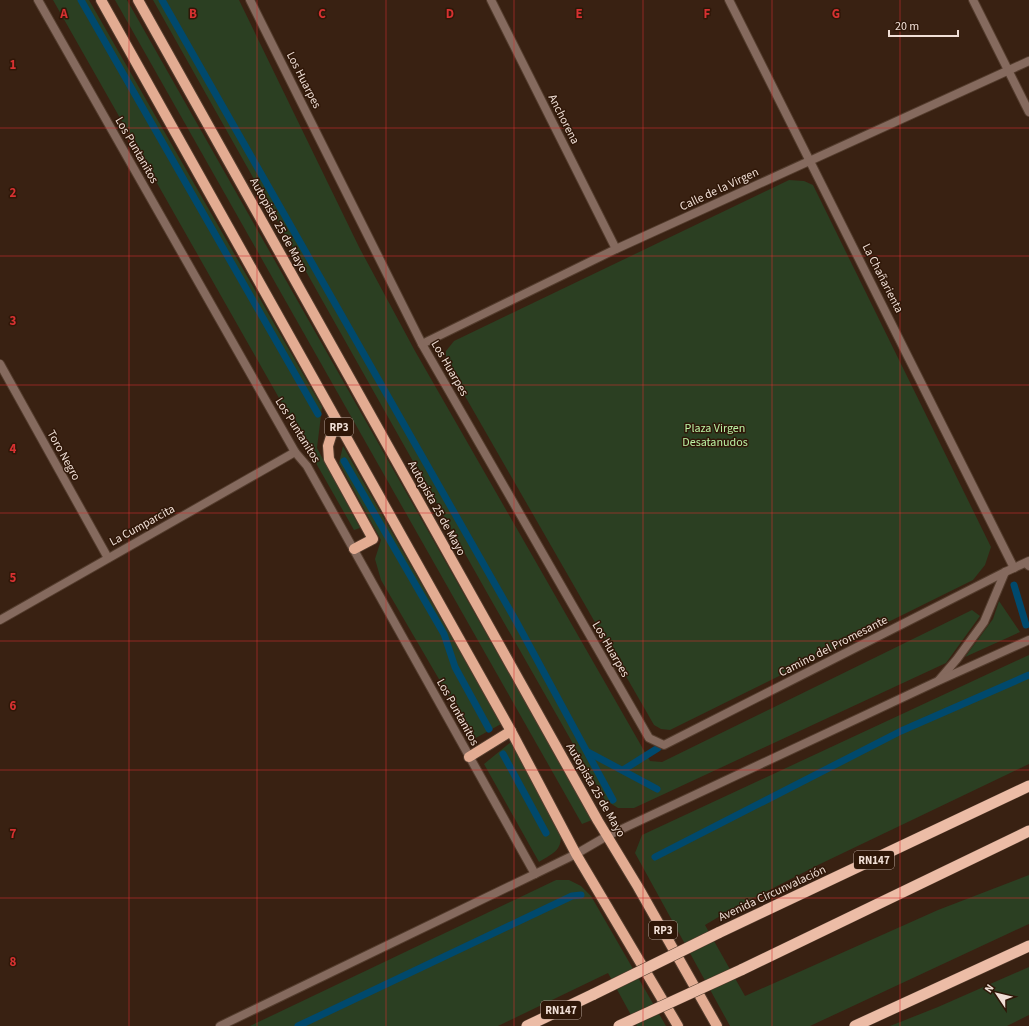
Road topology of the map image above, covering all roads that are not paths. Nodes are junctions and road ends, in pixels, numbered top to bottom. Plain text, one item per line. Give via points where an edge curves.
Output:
1 (38, 0) edge
2 (101, 0) edge
3 (138, 0) edge
4 (250, 0) edge
5 (491, 0) edge
6 (730, 0) edge
7 (974, 0) edge
8 (1029, 60) edge
9 (1009, 70) junction
10 (1029, 112) edge
11 (810, 161) junction
12 (616, 249) junction
13 (422, 344) junction
14 (0, 364) edge
15 (336, 420) junction
16 (295, 452) junction
17 (354, 549) junction
18 (108, 558) junction
19 (1028, 563) edge
20 (1014, 568) junction
21 (1005, 572) junction
22 (0, 620) edge
23 (1029, 640) edge
24 (938, 681) junction
25 (511, 731) junction
26 (649, 738) joint
27 (469, 757) junction
28 (1029, 786) edge
29 (1029, 831) edge
30 (607, 836) junction
31 (576, 854) junction
32 (535, 874) junction
33 (1029, 946) edge
34 (220, 1026) edge
35 (527, 1026) edge
36 (619, 1026) edge
37 (678, 1026) edge
38 (717, 1026) edge
39 (854, 1026) edge

1 - 16 street, Los Puntanitos
2 - 15 main road, RP3
3 - 30 main road, Autopista 25 de Mayo / RP3
4 - 13 street, Los Huarpes
5 - 12 street, Anchorena
6 - 11 street, La Chañarienta
7 - 9 street
8 - 9 street, Calle de la Virgen
9 - 10 street
9 - 11 street, Calle de la Virgen
11 - 12 street, Calle de la Virgen
11 - 20 street, La Chañarienta
12 - 13 street, Calle de la Virgen
13 - 26 street, Los Huarpes
14 - 18 street, Toro Negro
15 - 17 main road via 328,446 329,459 373,539
15 - 25 main road, RP3
16 - 17 street, Los Puntanitos via 307,466
16 - 18 street, La Cumparcita
17 - 27 street, Los Puntanitos
18 - 22 street, La Cumparcita
19 - 20 street, Camino del Promesante
20 - 21 street, Camino del Promesante
21 - 24 street via 984,622
21 - 26 street, Camino del Promesante via 664,745
23 - 24 street
24 - 30 street
25 - 27 main road
25 - 31 main road, RP3
27 - 32 street, Los Puntanitos
28 - 35 highway, Avenida Circunvalación / RN147, bridge
29 - 36 highway, bridge
30 - 31 street
30 - 38 main road, Autopista 25 de Mayo / RP3
31 - 32 street
31 - 37 main road, RP3
32 - 34 street
33 - 39 highway

